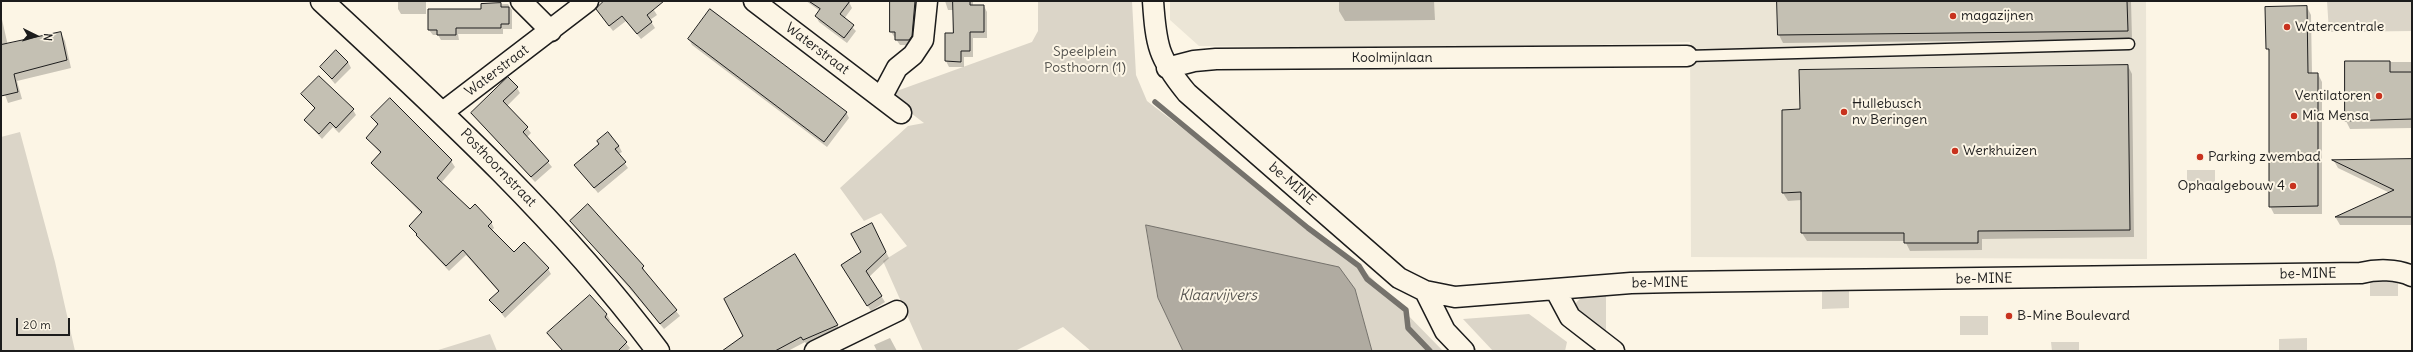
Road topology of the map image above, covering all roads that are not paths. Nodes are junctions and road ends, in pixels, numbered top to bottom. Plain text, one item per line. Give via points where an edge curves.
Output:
1 (322, 1) edge
2 (521, 1) edge
3 (588, 1) edge
4 (754, 1) edge
5 (927, 1) edge
6 (1154, 1) edge
7 (551, 31) junction
8 (2129, 44) dead end
9 (1687, 56) joint
10 (1167, 68) junction
11 (881, 98) junction
12 (443, 112) junction
13 (901, 113) dead end
14 (2412, 276) edge
15 (1555, 289) junction
16 (1424, 291) junction
17 (896, 311) dead end
18 (658, 351) edge
19 (815, 351) edge
20 (1464, 351) edge
21 (1614, 351) edge

1 - 12 street, Posthoornstraat
2 - 7 street
3 - 7 street, Waterstraat
4 - 11 street, Waterstraat
5 - 11 street via 923,40 913,55 897,68
6 - 10 street via 1157,45
7 - 12 street, Waterstraat
8 - 9 lane
9 - 10 street, Koolmijnlaan via 1216,59 1194,61
10 - 16 street, be-MINE via 1187,93 1399,278
11 - 13 street, Waterstraat
12 - 18 street, Posthoornstraat via 543,214 610,290
14 - 15 street, be-MINE via 2392,271 1675,282
15 - 16 street, be-MINE via 1455,297
15 - 21 street via 1570,317
16 - 20 street via 1445,331
17 - 19 street

